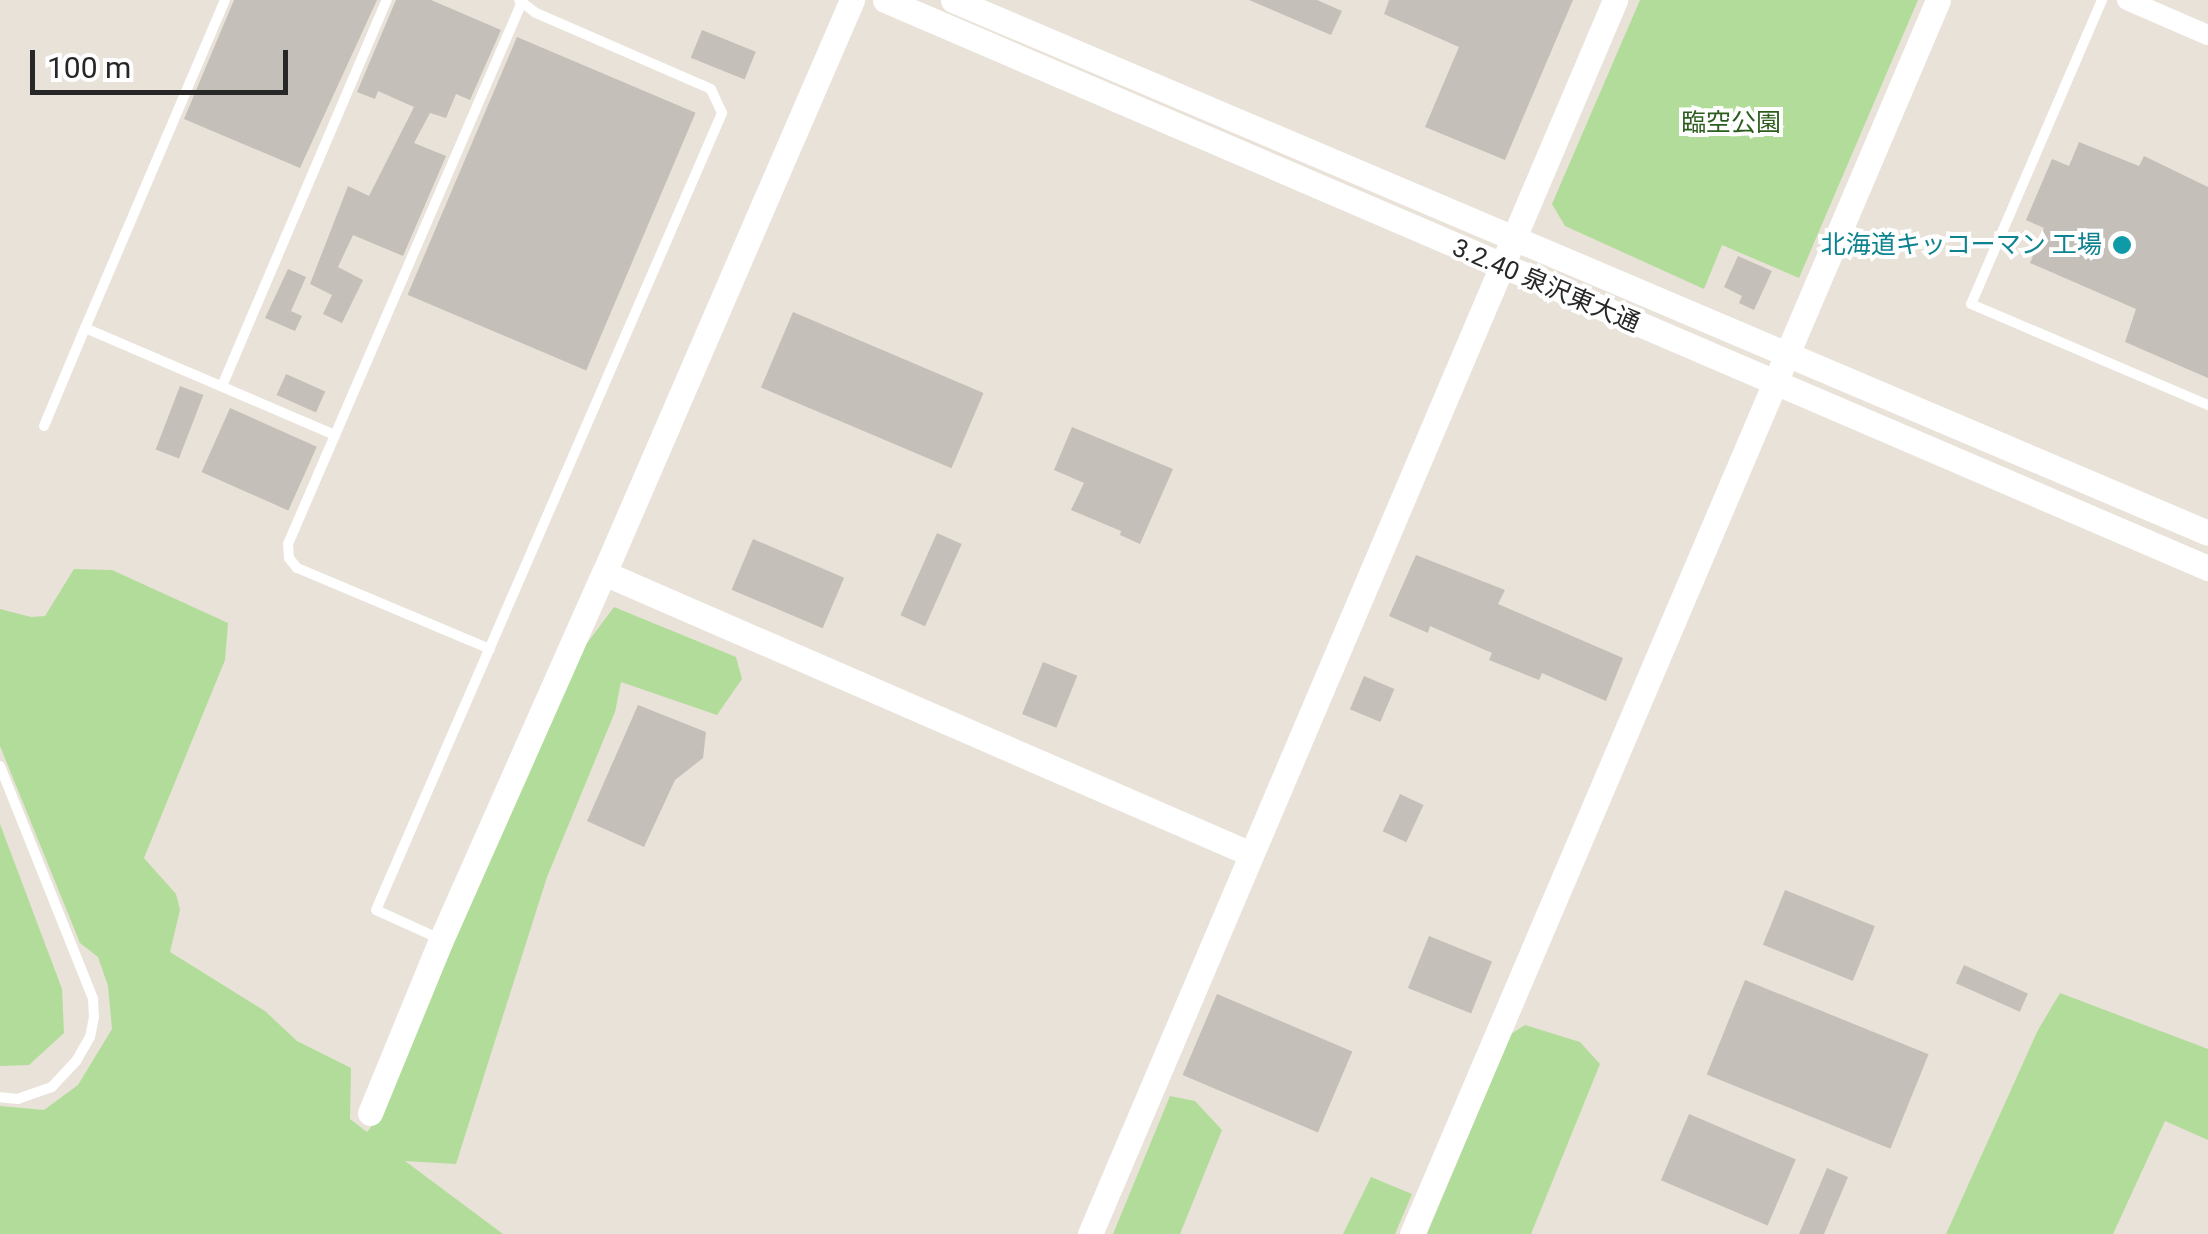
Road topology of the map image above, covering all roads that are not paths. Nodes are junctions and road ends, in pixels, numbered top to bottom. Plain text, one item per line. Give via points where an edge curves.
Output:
1 (225, 0) edge
2 (387, 0) edge
3 (852, 0) edge
4 (885, 0) edge
5 (953, 0) edge
6 (1615, 0) edge
7 (1938, 0) edge
8 (2102, 0) edge
9 (2126, 0) edge
10 (520, 1) edge
11 (2208, 35) edge
12 (1512, 238) junction
13 (1499, 266) junction
14 (85, 328) junction
15 (1786, 354) junction
16 (1774, 382) junction
17 (222, 386) junction
18 (2208, 405) edge
19 (44, 426) dead end
20 (335, 435) junction
21 (2208, 533) edge
22 (2208, 568) edge
23 (604, 573) junction
24 (490, 649) junction
25 (0, 766) edge
26 (1250, 854) junction
27 (441, 940) junction
28 (0, 1097) edge
29 (370, 1113) dead end
30 (1090, 1234) edge
31 (1412, 1234) edge

1 - 14 lane
2 - 17 lane
3 - 23 street
4 - 13 street, 3.2.40 泉沢東大通
5 - 12 street, 3.2.40 泉沢東大通
6 - 12 street
7 - 15 street
8 - 18 lane via 1971,304
9 - 11 street
10 - 20 lane
10 - 24 lane via 710,89 722,113
12 - 13 street
12 - 15 street, 3.2.40 泉沢東大通
13 - 16 street, 3.2.40 泉沢東大通
13 - 26 street
14 - 17 lane
14 - 19 lane
15 - 16 street
15 - 21 street, 3.2.40 泉沢東大通
16 - 22 street, 3.2.40 泉沢東大通
16 - 31 street
17 - 20 lane
20 - 24 lane via 288,558 297,568
23 - 26 street
23 - 27 street
24 - 27 lane via 376,910
25 - 28 lane via 93,999 94,1017 83,1049 52,1087 18,1099
26 - 30 street
27 - 29 street

